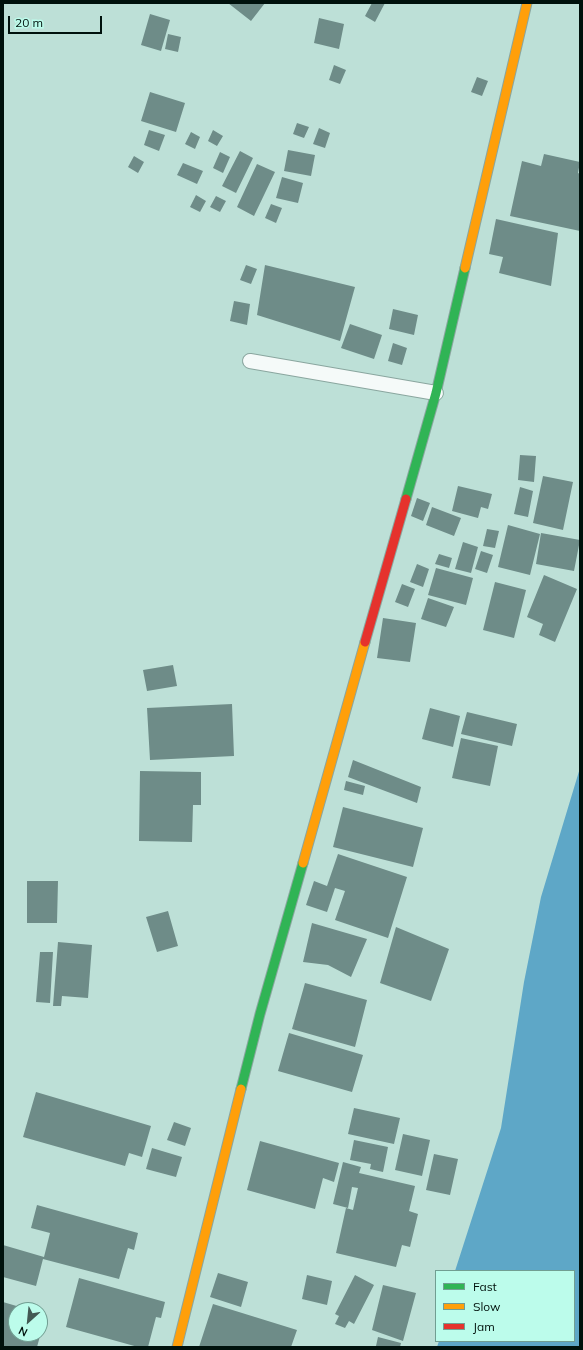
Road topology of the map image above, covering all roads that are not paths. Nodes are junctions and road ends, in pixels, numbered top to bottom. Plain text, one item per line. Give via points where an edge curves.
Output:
1 (527, 3) edge
2 (250, 361) dead end
3 (436, 393) junction
4 (177, 1347) edge

1 - 3 street
2 - 3 lane
3 - 4 street via 260,1014

